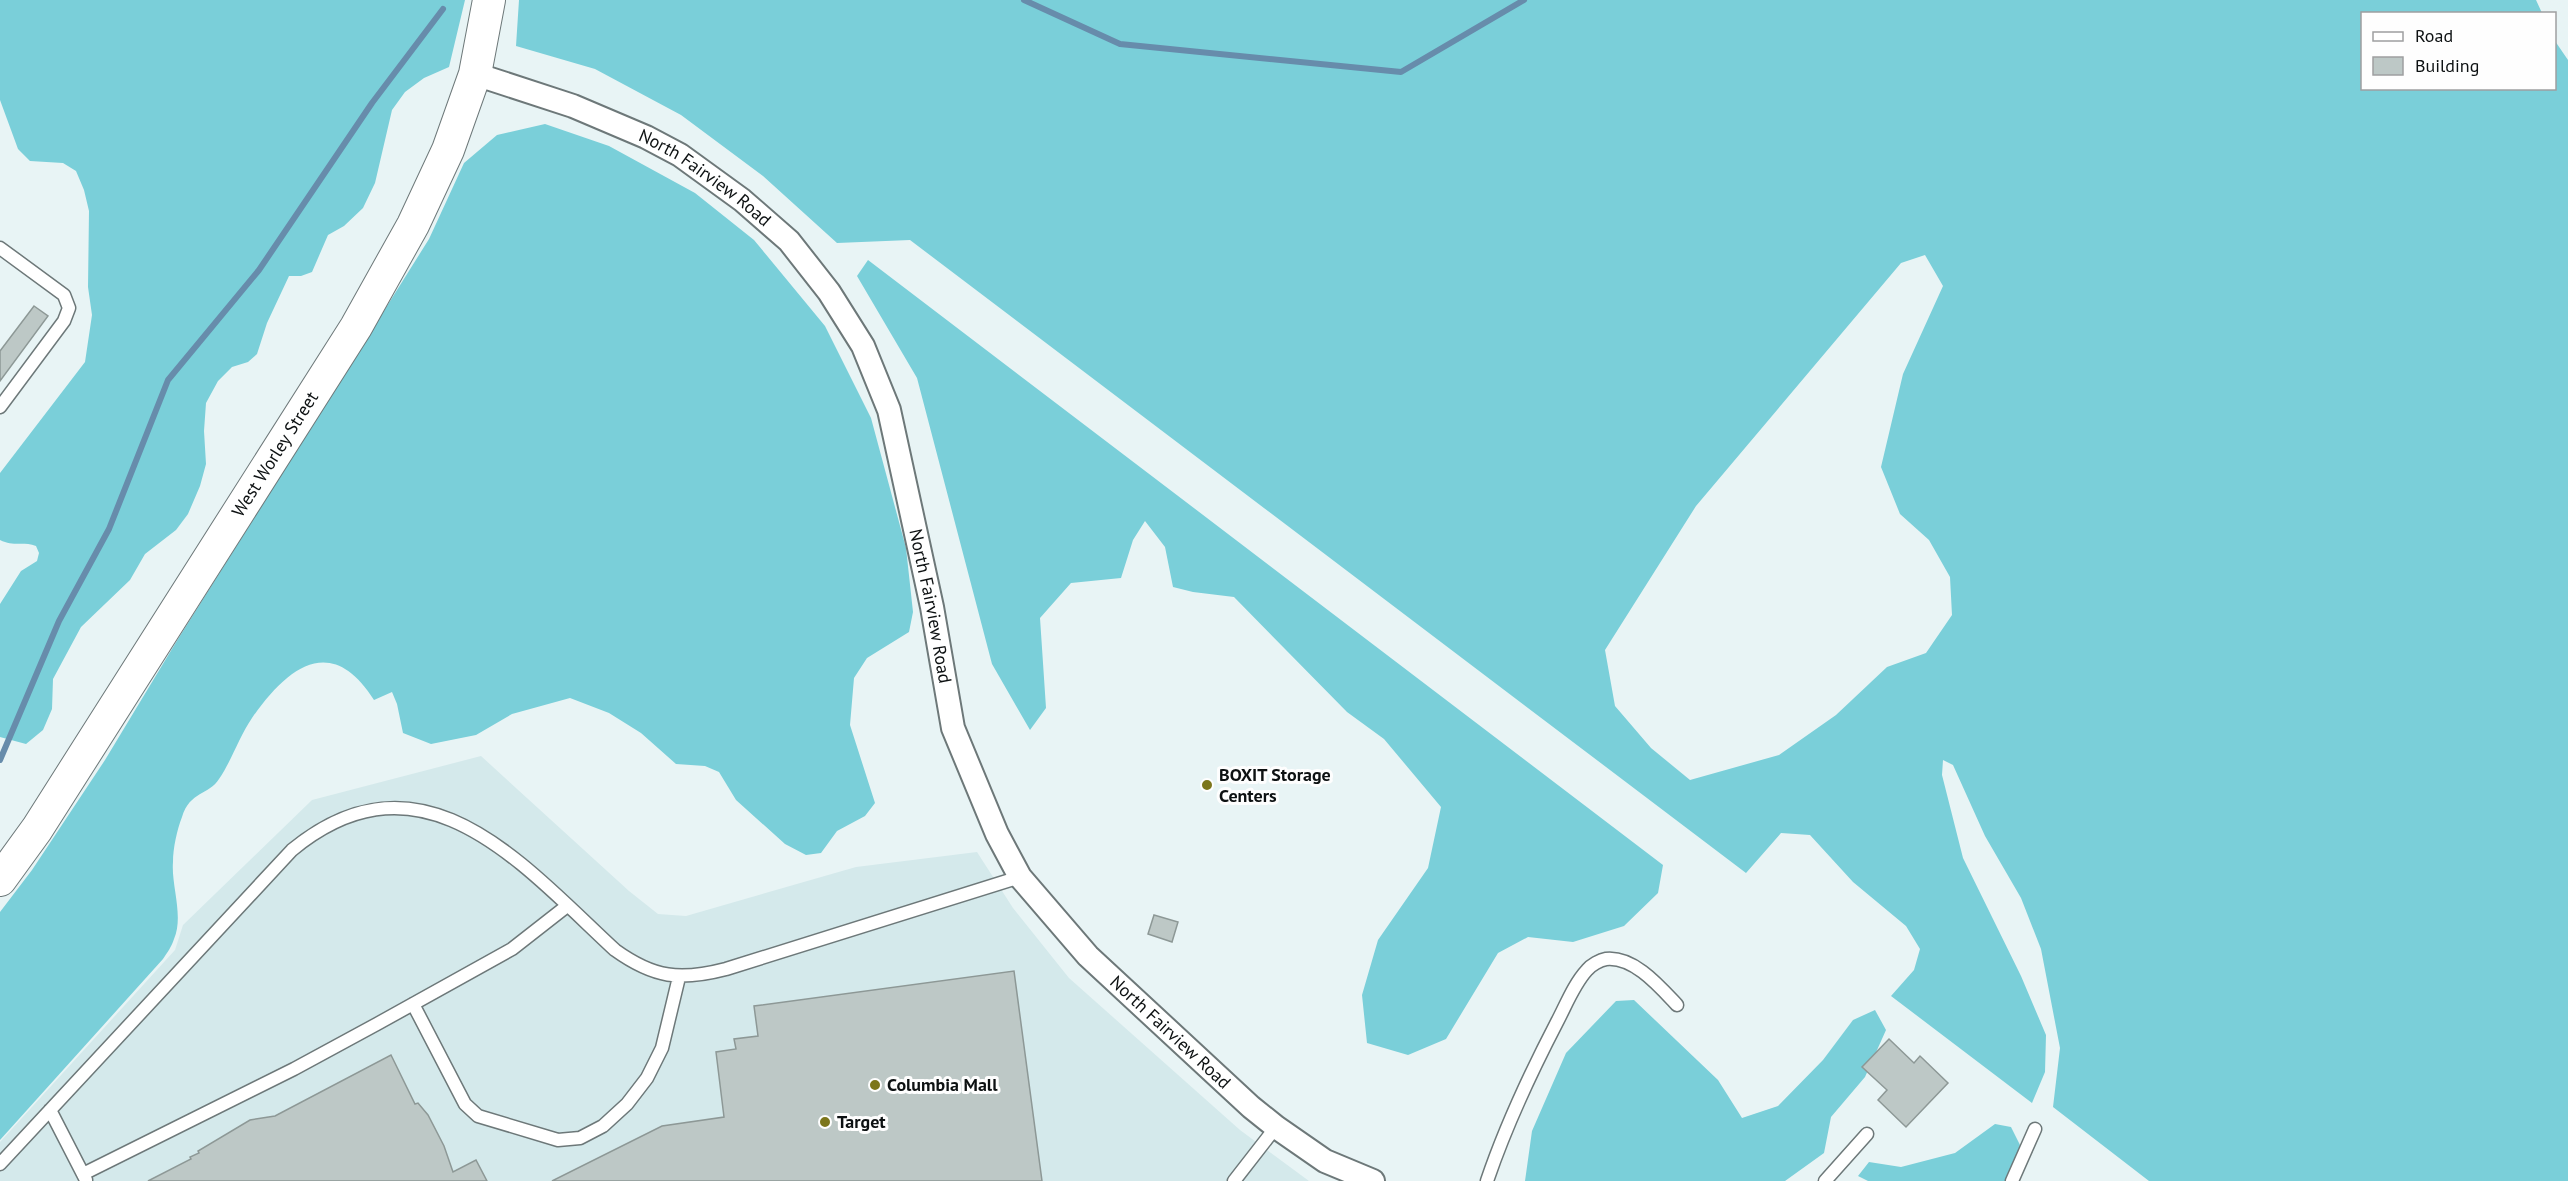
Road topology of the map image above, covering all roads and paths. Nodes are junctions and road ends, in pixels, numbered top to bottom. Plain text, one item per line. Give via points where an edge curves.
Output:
1 (489, 0) edge
2 (475, 74) junction
3 (0, 248) edge
4 (0, 407) edge
5 (5, 863) edge
6 (1020, 877) junction
7 (567, 906) junction
8 (679, 977) junction
9 (412, 1004) junction
10 (1677, 1005) dead end
11 (50, 1110) junction
12 (1276, 1128) junction
13 (2035, 1129) dead end
14 (1867, 1134) dead end
15 (1325, 1161) junction
16 (0, 1164) edge
17 (85, 1177) edge
18 (1234, 1181) edge
19 (1350, 1181) edge
20 (1372, 1181) edge
21 (1487, 1181) edge
22 (1825, 1181) edge
23 (2012, 1181) edge

1 - 2 street, West Worley Street
2 - 5 street, West Worley Street via 444,159 413,225 356,327 44,819
2 - 6 street, North Fairview Road via 573,106 680,155 742,200 789,241 829,292 863,346 889,410 932,607 953,728 997,834
3 - 4 lane via 64,295 69,308 64,321
6 - 8 lane via 726,969
6 - 12 street, North Fairview Road via 1088,956
7 - 8 lane via 632,962 656,973
7 - 9 lane via 512,949
7 - 11 lane via 496,843 459,821 432,812 378,809 330,823 292,850
8 - 9 lane via 662,1048 640,1087 603,1126 580,1138 558,1140 478,1116 465,1104
9 - 17 lane
10 - 21 lane via 1628,963 1603,959 1588,968 1528,1077
11 - 16 lane
11 - 17 lane
12 - 15 street, North Fairview Road
12 - 18 lane
13 - 23 lane
14 - 22 lane
15 - 19 street
15 - 20 street, North Fairview Road

